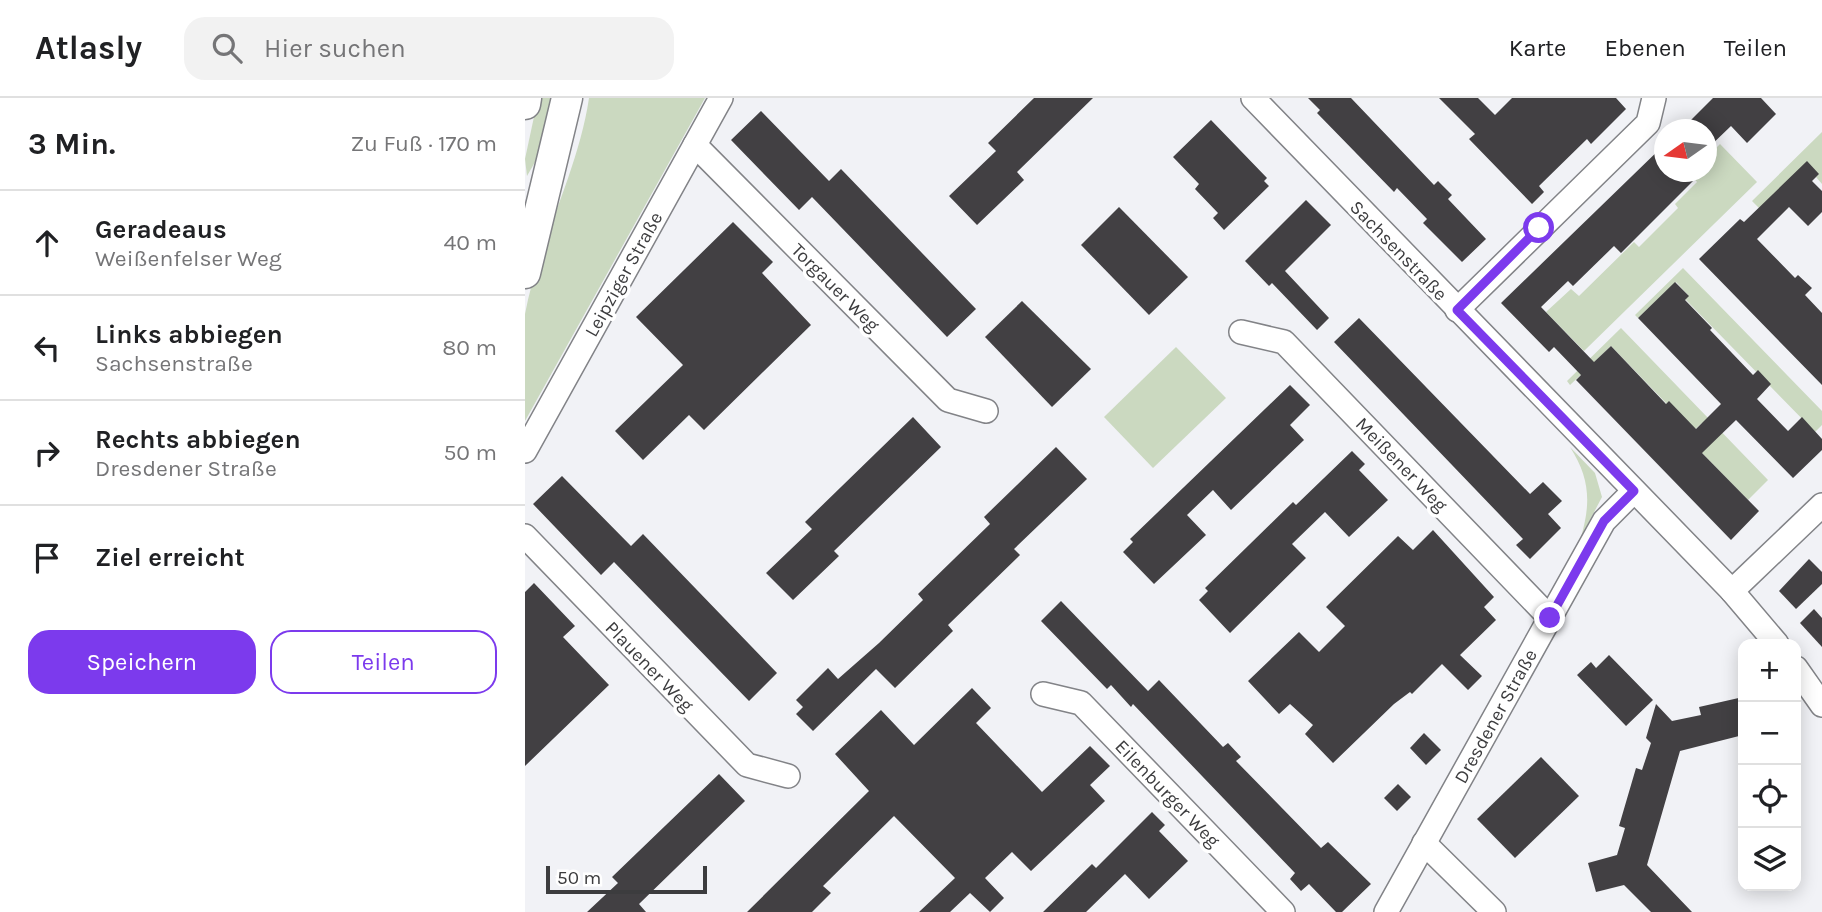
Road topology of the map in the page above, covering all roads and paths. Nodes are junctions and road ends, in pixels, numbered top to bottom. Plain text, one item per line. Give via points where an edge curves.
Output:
1 (526, 98) edge
2 (567, 98) edge
3 (722, 98) edge
4 (1253, 98) edge
5 (1654, 98) edge
6 (525, 104) edge
7 (695, 145) junction
8 (531, 206) edge
9 (525, 273) edge
10 (1457, 310) junction
11 (1241, 332) dead end
12 (986, 411) dead end
13 (525, 451) edge
14 (1634, 491) junction
15 (1822, 505) edge
16 (525, 536) edge
17 (1732, 591) junction
18 (1550, 618) junction
19 (1773, 639) edge
20 (1801, 675) edge
21 (1043, 694) dead end
22 (1822, 705) edge
23 (787, 776) dead end
24 (1424, 844) junction
25 (1283, 912) edge
26 (1385, 912) edge
27 (1494, 912) edge

1 - 6 main road
2 - 8 main road
3 - 7 street, Leipziger Straße
4 - 10 street, Sachsenstraße
5 - 10 street via 1648,123
7 - 12 street, Torgauer Weg via 948,400
7 - 13 street, Leipziger Straße
8 - 9 main road
10 - 14 street, Sachsenstraße
11 - 18 street, Meißener Weg via 1284,342
14 - 17 street, Sachsenstraße
14 - 18 street, Dresdener Straße via 1604,521
15 - 17 street
16 - 23 street, Plauener Weg via 747,765
17 - 19 street, Sachsenstraße
18 - 24 street, Dresdener Straße
20 - 22 street
21 - 25 street, Eilenburger Weg via 1081,703
24 - 26 street, Dresdener Straße
24 - 27 street

